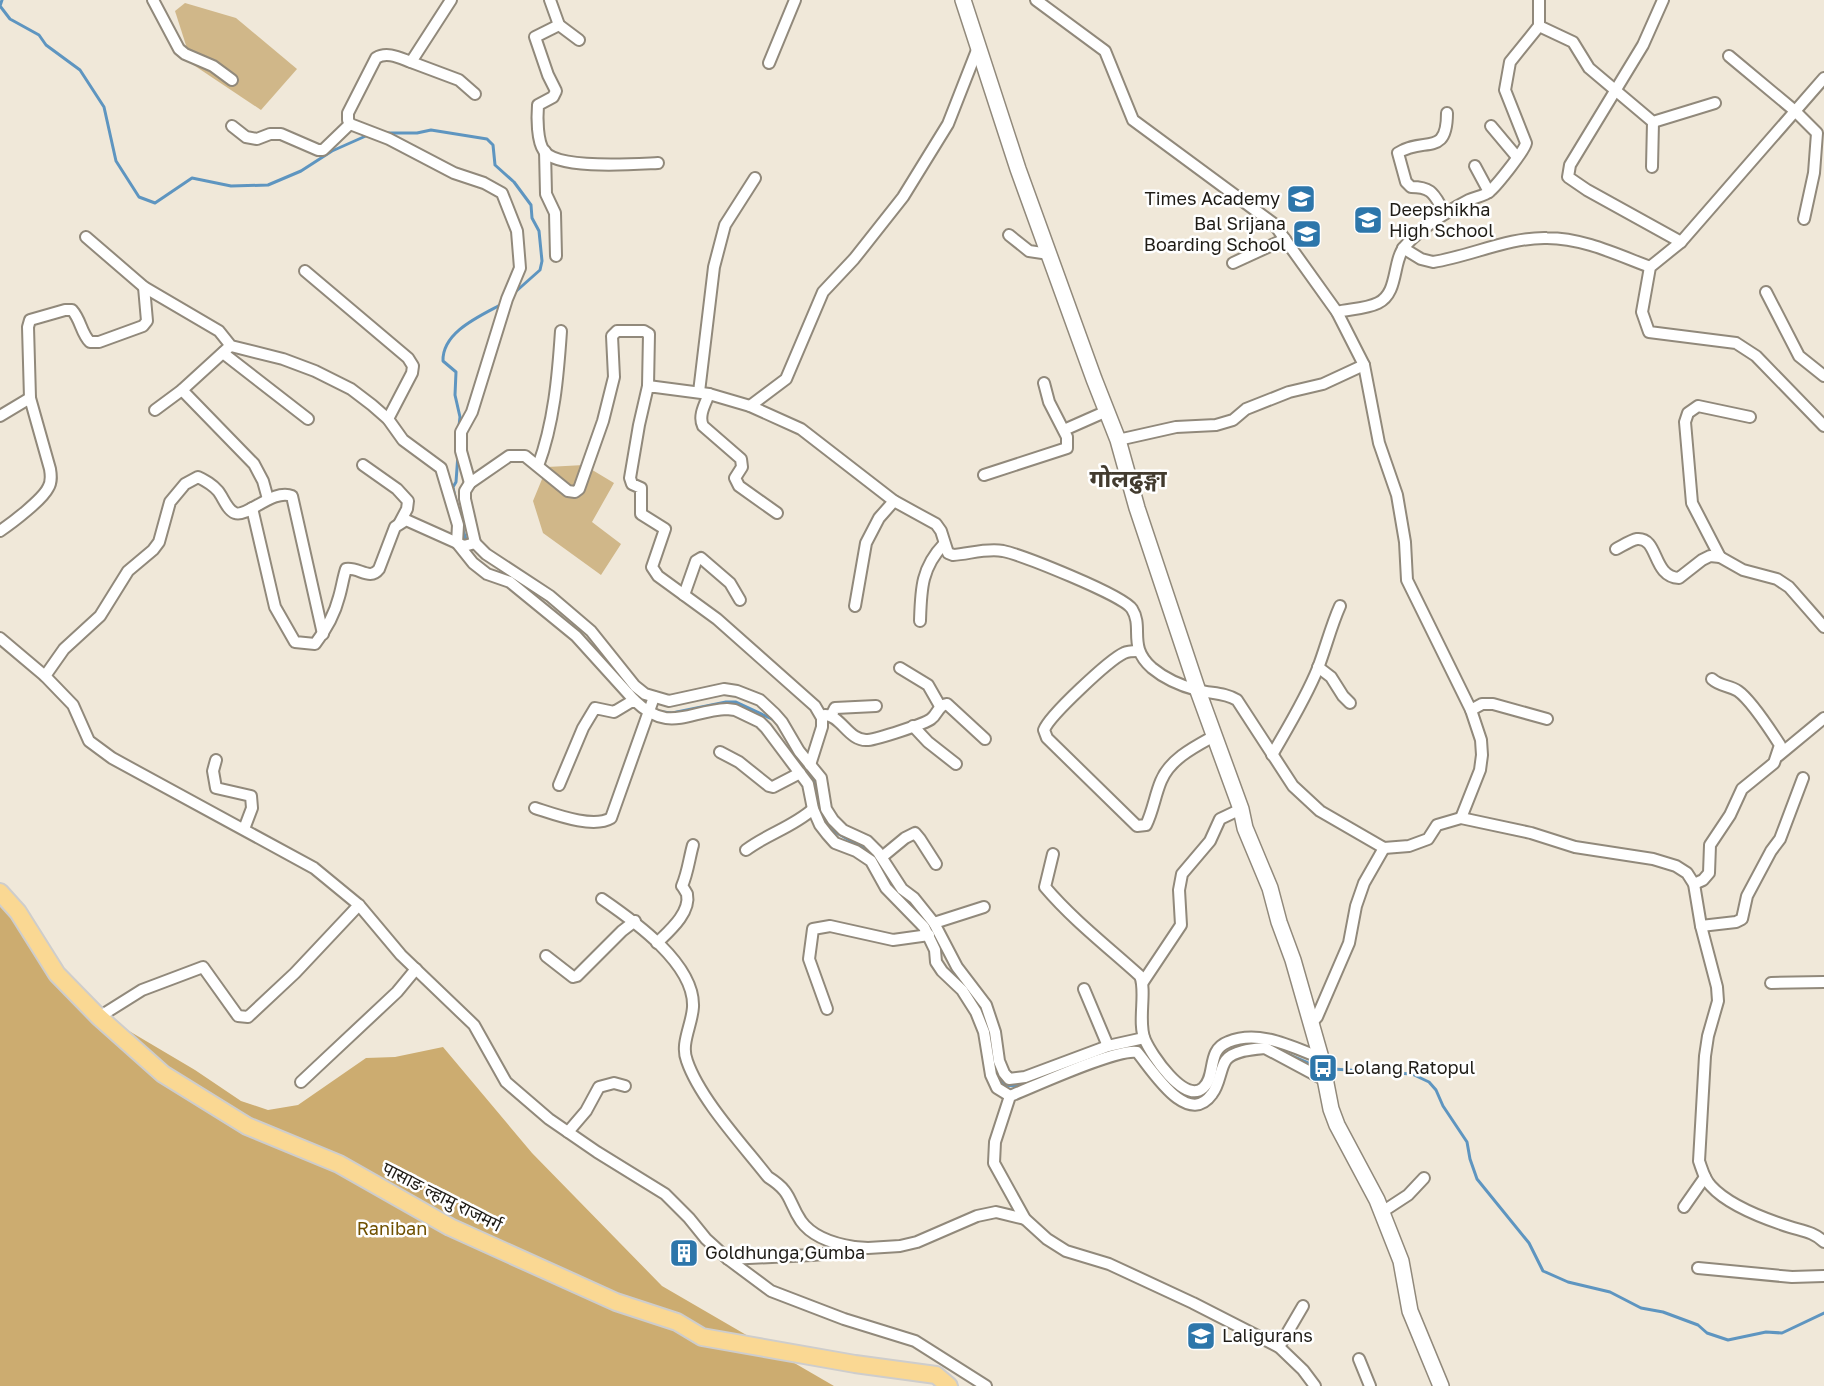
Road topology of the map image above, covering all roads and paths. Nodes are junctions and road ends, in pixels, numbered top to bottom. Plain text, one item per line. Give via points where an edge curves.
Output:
1 (153, 0) edge
2 (451, 0) edge
3 (550, 0) edge
4 (795, 0) edge
5 (963, 0) edge
6 (1036, 0) edge
7 (1539, 0) edge
8 (1663, 0) edge
9 (559, 25) junction
10 (1539, 26) junction
11 (579, 40) dead end
12 (979, 45) junction
13 (1729, 56) dead end
14 (411, 62) junction
15 (769, 63) dead end
16 (1824, 78) edge
17 (232, 80) dead end
18 (1617, 91) junction
19 (475, 94) dead end
20 (1716, 103) dead end
21 (1795, 111) junction
22 (1447, 112) dead end
23 (1653, 122) junction
24 (351, 124) junction
25 (232, 126) dead end
26 (1491, 126) dead end
27 (544, 152) junction
28 (1517, 157) junction
29 (658, 163) dead end
30 (1475, 166) dead end
31 (1652, 167) dead end
32 (755, 178) dead end
33 (1489, 192) junction
34 (1445, 213) junction
35 (1804, 219) dead end
36 (1010, 236) dead end
37 (86, 237) dead end
38 (1285, 239) junction
39 (1681, 242) junction
40 (1403, 248) junction
41 (1049, 254) junction
42 (556, 256) dead end
43 (1233, 263) dead end
44 (1650, 267) junction
45 (305, 271) dead end
46 (144, 287) junction
47 (1766, 292) dead end
48 (1337, 312) junction
49 (561, 331) dead end
50 (227, 349) junction
51 (1364, 365) junction
52 (1824, 376) edge
53 (1044, 383) dead end
54 (648, 386) junction
55 (182, 390) junction
56 (704, 393) junction
57 (30, 398) junction
58 (750, 406) junction
59 (155, 410) dead end
60 (1107, 411) junction
61 (0, 416) edge
62 (1750, 417) dead end
63 (308, 419) dead end
64 (388, 419) junction
65 (1824, 426) edge
66 (1064, 430) junction
67 (1118, 440) junction
68 (363, 465) dead end
69 (538, 466) junction
70 (984, 475) dead end
71 (470, 483) junction
72 (268, 499) junction
73 (894, 501) junction
74 (252, 508) junction
75 (777, 513) dead end
76 (399, 524) junction
77 (0, 531) edge
78 (944, 544) junction
79 (467, 545) junction
80 (1616, 549) dead end
81 (1720, 557) junction
82 (684, 595) junction
83 (740, 600) dead end
84 (855, 606) dead end
85 (1340, 606) dead end
86 (920, 621) dead end
87 (1824, 627) edge
88 (323, 634) junction
89 (0, 638) edge
90 (1138, 651) junction
91 (1318, 667) junction
92 (900, 668) dead end
93 (45, 676) junction
94 (1712, 679) dead end
95 (1198, 691) junction
96 (634, 700) junction
97 (1350, 703) dead end
98 (651, 705) junction
99 (876, 706) dead end
100 (940, 706) junction
101 (1471, 710) junction
102 (827, 717) junction
103 (1548, 718) dead end
104 (1824, 718) edge
105 (913, 726) junction
106 (1214, 736) junction
107 (985, 739) dead end
108 (720, 752) dead end
109 (1272, 755) junction
110 (1778, 756) junction
111 (216, 760) dead end
112 (802, 764) junction
113 (956, 764) dead end
114 (1803, 778) dead end
115 (559, 785) dead end
116 (535, 808) dead end
117 (1241, 808) junction
118 (813, 809) junction
119 (1461, 818) junction
120 (244, 829) junction
121 (693, 845) dead end
122 (1384, 848) junction
123 (746, 850) dead end
124 (1053, 854) dead end
125 (876, 857) junction
126 (936, 864) dead end
127 (1694, 884) junction
128 (0, 892) edge
129 (602, 899) dead end
130 (359, 905) junction
131 (984, 907) dead end
132 (635, 921) junction
133 (934, 923) junction
134 (1701, 926) junction
135 (929, 935) junction
136 (657, 943) junction
137 (546, 956) dead end
138 (416, 969) junction
139 (1143, 982) junction
140 (1824, 982) edge
141 (1771, 983) dead end
142 (1084, 989) dead end
143 (827, 1009) dead end
144 (99, 1017) junction
145 (1311, 1023) junction
146 (1144, 1038) junction
147 (1108, 1046) junction
148 (1321, 1058) junction
149 (1325, 1080) junction
150 (301, 1083) dead end
151 (625, 1086) dead end
152 (1010, 1096) junction
153 (568, 1132) junction
154 (1705, 1177) junction
155 (1424, 1178) dead end
156 (1684, 1207) dead end
157 (1382, 1212) junction
158 (1025, 1219) junction
159 (1824, 1242) edge
160 (854, 1247) junction
161 (728, 1259) junction
162 (1698, 1268) dead end
163 (1824, 1276) edge
164 (1303, 1306) dead end
165 (1279, 1347) junction
166 (1359, 1359) dead end
167 (949, 1386) edge
168 (986, 1386) edge
169 (1315, 1386) edge
170 (1370, 1386) edge
171 (1441, 1386) edge

1 - 17 street via 179,49
2 - 14 street
3 - 9 street
4 - 15 street
5 - 12 street
6 - 38 street via 1105,51 1133,120 1274,224
7 - 10 street
8 - 18 street
9 - 11 street
9 - 27 street via 535,37 556,91 538,105
10 - 18 street via 1574,42 1589,68
10 - 28 street via 1510,62 1508,71 1505,90 1526,143
12 - 41 street
12 - 58 street via 948,124 903,196 854,259 823,291 786,379
13 - 21 street
14 - 19 street via 459,81
14 - 24 street via 389,55 376,58 348,113
16 - 21 street
18 - 23 street
18 - 39 street via 1570,165 1568,177
20 - 23 street
21 - 35 street via 1817,133 1814,173
21 - 39 street
22 - 34 street via 1444,136 1438,142 1398,153 1406,182 1411,187 1431,191
23 - 31 street
24 - 25 street via 323,150 281,134 246,138
24 - 71 street via 454,173 484,183 502,193 511,212 520,247 520,268 472,412 461,432 461,451
26 - 28 street
27 - 29 street via 554,159 599,166
27 - 42 street via 546,194 555,213
28 - 33 street
30 - 33 street
32 - 56 street via 725,225 714,267
33 - 34 street
34 - 40 street
36 - 41 street via 1029,251
37 - 46 street
38 - 43 street
38 - 48 street
39 - 44 street
40 - 44 street via 1433,262 1547,238 1605,250
40 - 48 street via 1390,289 1379,303
41 - 60 street
44 - 65 street via 1642,312 1649,332 1736,344 1756,356
45 - 64 street via 413,366
46 - 50 street via 219,331
46 - 57 street via 147,321 143,326 99,342 90,342 84,336 72,310 30,320
47 - 52 street via 1800,356
48 - 51 street
49 - 69 street via 558,378
50 - 55 street
50 - 63 street
50 - 64 street via 283,359 315,371 351,389
51 - 67 street via 1323,384 1246,409 1233,420
51 - 101 street via 1379,443 1397,495 1407,580
53 - 66 street
54 - 56 street
54 - 69 street via 649,334 617,331 612,336 614,377 579,489 568,491
54 - 82 street via 630,482 641,488 641,514 666,529 652,567
55 - 59 street
55 - 72 street via 254,464
56 - 58 street
56 - 75 street via 700,421 741,459 742,467 735,478 739,486
57 - 61 street
57 - 77 street via 51,480 48,490
58 - 73 street via 801,429
60 - 66 street
60 - 67 street
62 - 81 street via 1698,406 1684,422 1692,502
64 - 79 street via 403,440 441,468
66 - 70 street via 1068,443 1062,451
67 - 95 street
68 - 76 street via 408,501
69 - 71 street via 525,456 508,456
71 - 79 street via 465,491
72 - 74 street
72 - 88 street via 286,494 294,499
73 - 78 street via 936,524
73 - 84 street via 879,518 866,543
74 - 88 street via 275,607 295,642 315,644
74 - 93 street via 243,514 235,513 219,492 198,477 185,484 170,502 159,542 128,571 100,616 64,649
76 - 79 street via 406,520
76 - 88 street via 375,574 346,569 340,596
78 - 86 street via 928,563
78 - 90 street via 953,555 1004,551 1117,598 1134,615
79 - 96 street via 473,563 487,574 510,582 567,628
79 - 98 street via 550,596 583,624
80 - 81 street via 1637,539 1644,540 1672,578 1679,578 1710,556
81 - 87 street via 1743,570 1778,579
82 - 83 street via 696,561 701,558 730,583
82 - 102 street via 717,619
85 - 91 street
89 - 93 street
90 - 95 street via 1152,668
90 - 106 street via 1125,652 1107,665 1068,702 1046,725 1047,738 1142,827 1173,762
91 - 97 street via 1331,677
91 - 109 street
92 - 100 street via 928,685
93 - 120 street via 73,705 89,741 112,758
94 - 110 street via 1740,692 1773,733 1780,745
95 - 106 street
95 - 109 street via 1229,694 1237,700
96 - 98 street
96 - 115 street via 614,712 595,708 592,711
98 - 112 street via 659,718 674,719 735,710 760,722
98 - 112 street via 724,689 737,691 760,700 782,722
98 - 116 street via 611,818 584,821
99 - 102 street via 835,708
100 - 105 street via 930,720
100 - 107 street via 947,704
101 - 103 street via 1493,704
101 - 119 street via 1482,755
102 - 105 street via 860,739 868,740
102 - 112 street via 820,738
104 - 110 street
105 - 113 street
106 - 117 street
108 - 112 street via 773,787
109 - 122 street via 1293,786 1320,811
110 - 127 street via 1742,789 1710,845 1709,873
111 - 120 street via 216,788 251,796 252,808
112 - 118 street
112 - 125 street via 820,778 826,809 833,820 867,842
114 - 134 street via 1780,839 1748,896 1742,919
117 - 139 street via 1220,819 1210,841 1182,874 1181,925
117 - 145 street
118 - 123 street via 800,821 763,837
118 - 125 street via 835,843
119 - 122 street via 1437,825 1428,838 1409,846
119 - 127 street via 1575,847 1653,859 1688,873
120 - 130 street via 314,868
121 - 136 street via 682,886 687,894 685,907
122 - 145 street via 1364,883 1349,943
124 - 139 street via 1045,887
125 - 126 street via 915,833
125 - 133 street
125 - 135 street via 886,888
127 - 134 street
128 - 144 main road, पासाङ ल्हामु राजमर्ग via 18,912 57,974
129 - 132 street
130 - 138 street
130 - 144 street via 248,1017 238,1016 203,967 142,990
131 - 133 street
132 - 136 street
132 - 137 street via 577,976
133 - 147 street via 957,967 986,1005 999,1060 1009,1079 1025,1077
134 - 154 street via 1718,1001 1705,1056 1699,1161
135 - 143 street via 893,940 830,926 813,929 809,959
135 - 152 street via 936,962 976,1012 997,1088
136 - 160 street via 683,970 693,1001 684,1048 703,1092 768,1177 788,1194 801,1221 835,1244
138 - 150 street
138 - 153 street via 474,1025 506,1082
139 - 146 street
140 - 141 street
142 - 147 street
144 - 167 main road, पासाङ ल्हामु राजमर्ग via 163,1074 247,1126 339,1164 450,1227 616,1302 677,1322 702,1337 936,1375
145 - 148 street
146 - 147 street
146 - 148 street via 1166,1071 1189,1090 1205,1086 1216,1051 1238,1038 1262,1037
148 - 149 street
149 - 152 street via 1265,1048 1246,1051 1227,1058 1211,1096 1191,1104 1165,1088 1134,1051 1108,1057
149 - 157 street via 1337,1125
151 - 153 street via 614,1083 599,1087
152 - 158 street via 995,1142 994,1163
153 - 161 street via 665,1194
154 - 156 street
154 - 159 street via 1727,1198 1762,1218 1816,1234
155 - 157 street via 1408,1195
157 - 171 street via 1401,1261 1410,1311
158 - 160 street via 996,1212 977,1216 917,1242 883,1248
158 - 165 street via 1066,1251 1108,1264
160 - 161 street via 834,1253
161 - 168 street via 771,1291 915,1341
162 - 163 street
164 - 165 street
165 - 169 street
166 - 170 street

